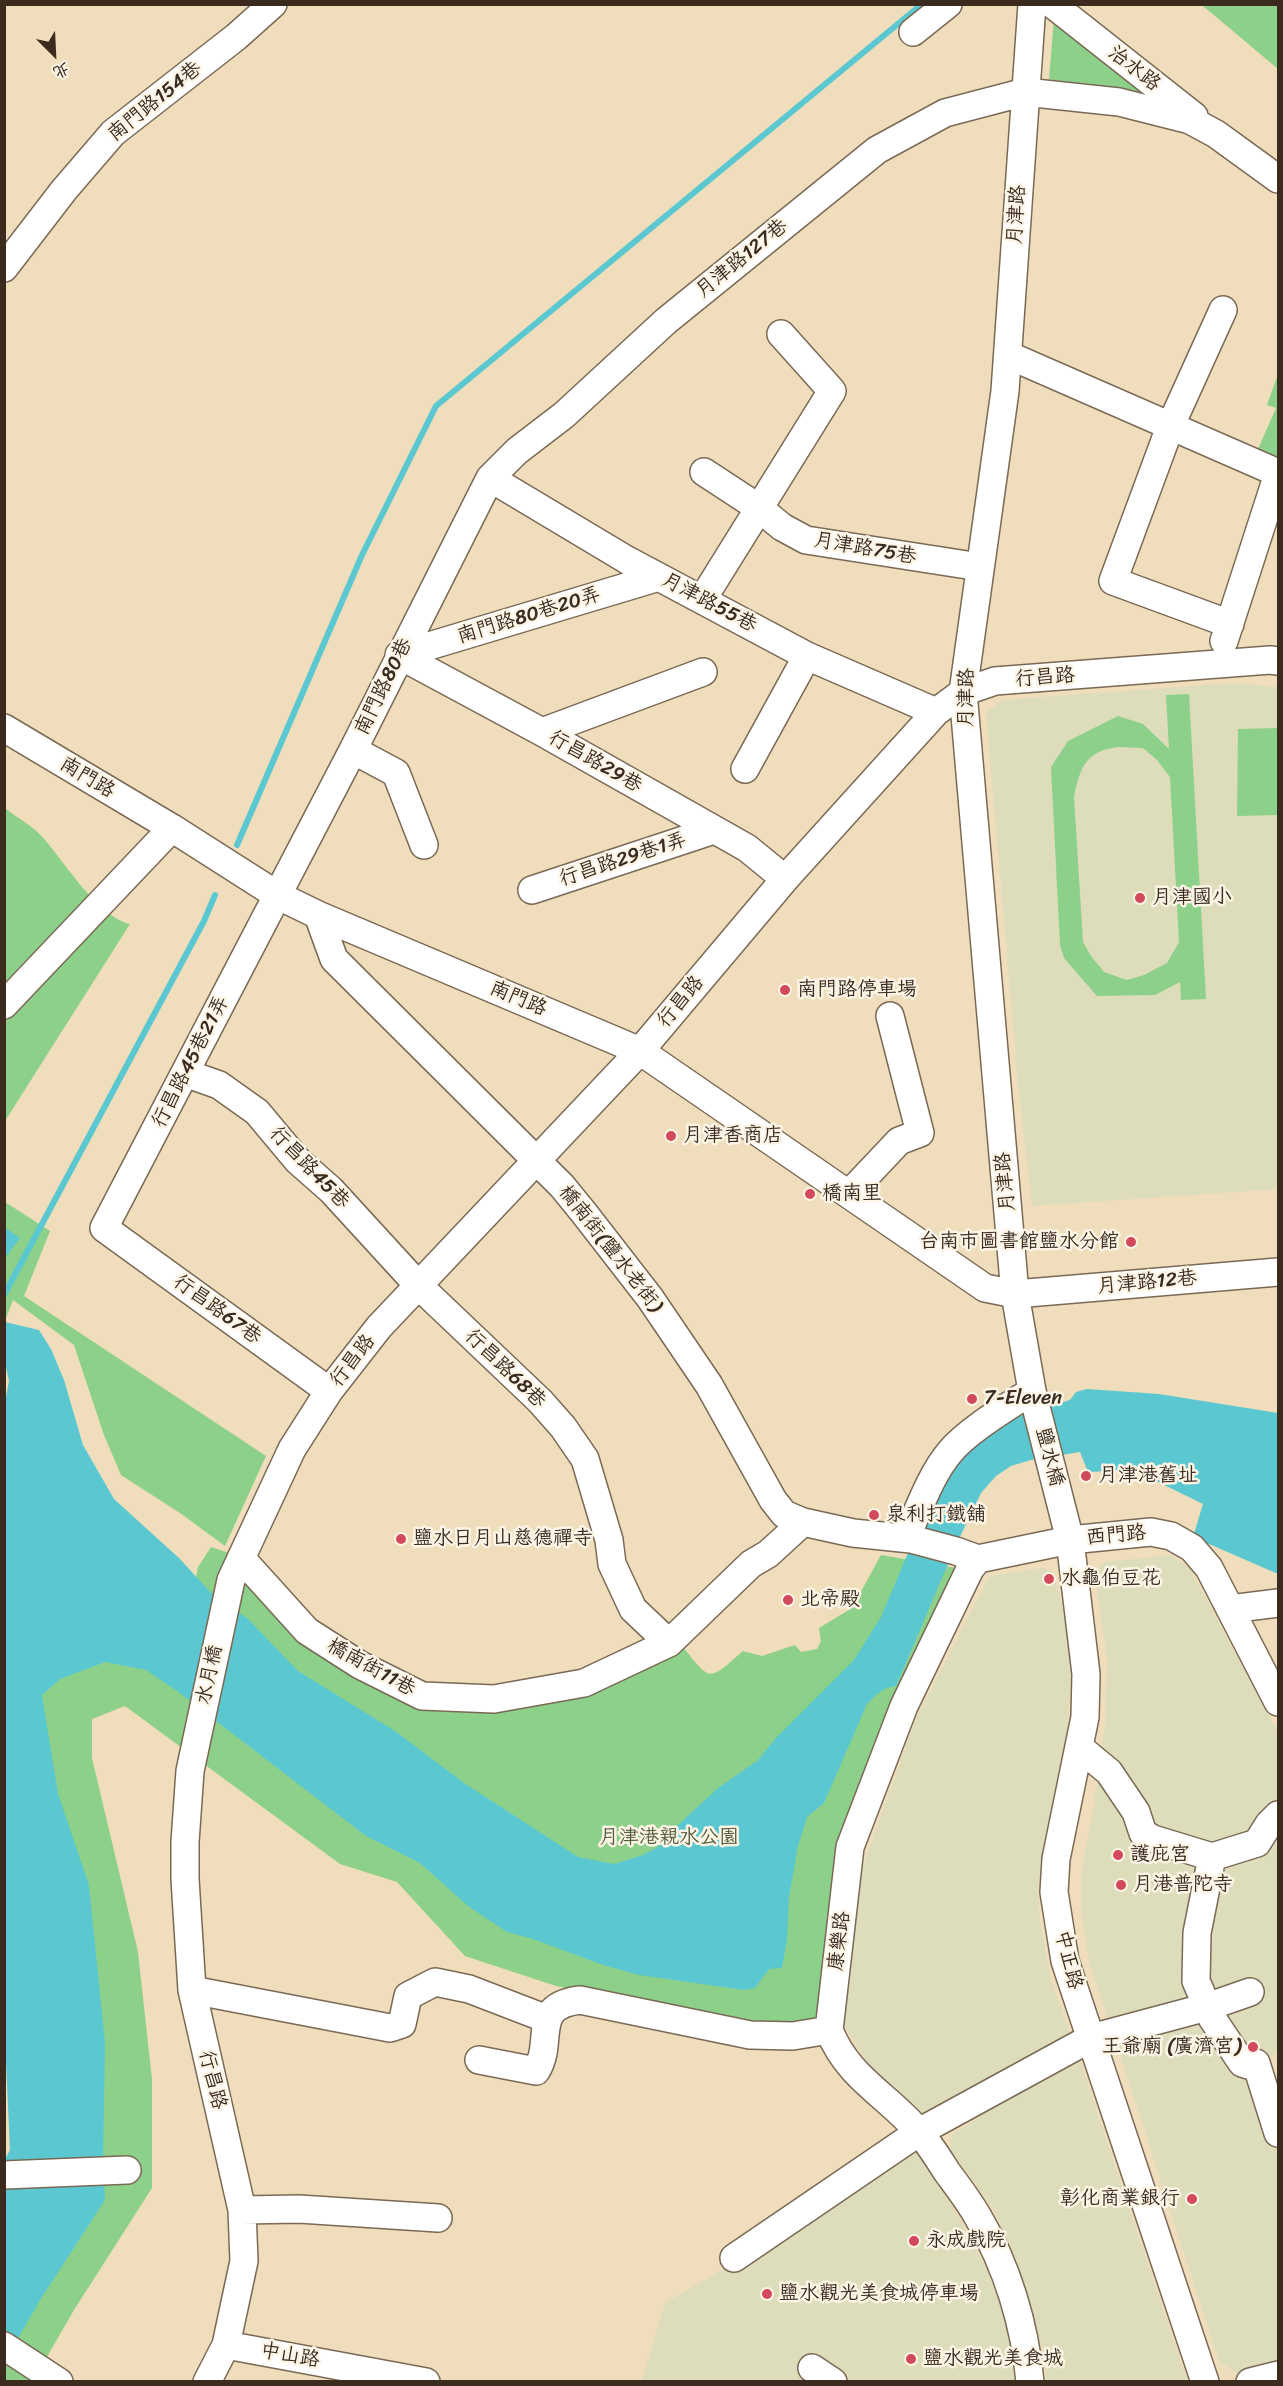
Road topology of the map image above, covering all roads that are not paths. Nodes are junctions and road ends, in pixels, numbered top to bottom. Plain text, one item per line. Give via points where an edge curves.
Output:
1 (273, 4) edge
2 (948, 4) edge
3 (1032, 4) edge
4 (1052, 4) edge
5 (913, 32) dead end
6 (1025, 92) junction
7 (1216, 134) junction
8 (1278, 179) edge
9 (4, 268) edge
10 (1223, 310) dead end
11 (781, 334) dead end
12 (1008, 355) junction
13 (1170, 427) junction
14 (704, 472) dead end
15 (1278, 473) edge
16 (490, 478) junction
17 (759, 508) junction
18 (980, 567) junction
19 (659, 577) junction
20 (702, 600) junction
21 (1230, 624) junction
22 (399, 655) junction
23 (807, 656) junction
24 (1278, 661) edge
25 (1217, 664) junction
26 (703, 672) dead end
27 (963, 692) junction
28 (936, 712) junction
29 (4, 728) edge
30 (542, 732) junction
31 (353, 750) junction
32 (745, 769) dead end
33 (172, 828) junction
34 (714, 830) junction
35 (424, 845) dead end
36 (785, 879) junction
37 (532, 890) dead end
38 (277, 895) junction
39 (318, 915) junction
40 (4, 1005) edge
41 (890, 1016) dead end
42 (640, 1051) junction
43 (185, 1073) junction
44 (536, 1161) junction
45 (849, 1194) junction
46 (104, 1228) joint
47 (1278, 1272) edge
48 (417, 1285) junction
49 (1015, 1294) junction
50 (1032, 1391) junction
51 (329, 1392) junction
52 (803, 1521) junction
53 (1069, 1531) junction
54 (908, 1538) junction
55 (967, 1555) junction
56 (236, 1569) junction
57 (1278, 1603) edge
58 (1230, 1610) junction
59 (669, 1643) junction
60 (1278, 1702) edge
61 (1080, 1748) junction
62 (190, 1770) joint
63 (1278, 1815) edge
64 (1212, 1857) junction
65 (192, 1990) junction
66 (1250, 1992) dead end
67 (1207, 2007) junction
68 (547, 2019) junction
69 (829, 2030) junction
70 (1091, 2038) junction
71 (1267, 2059) edge
72 (478, 2060) dead end
73 (919, 2132) junction
74 (1278, 2133) edge
75 (127, 2170) dead end
76 (4, 2175) edge
77 (242, 2210) junction
78 (438, 2218) dead end
79 (734, 2258) dead end
80 (226, 2345) junction
81 (4, 2346) edge
82 (1278, 2375) edge
83 (59, 2382) edge
84 (207, 2382) edge
85 (426, 2382) edge
86 (1030, 2382) edge
87 (1205, 2382) edge
88 (1250, 2382) edge

1 - 9 street, 南門路154巷 via 236,38 113,133
2 - 5 street
3 - 6 street, 月津路
4 - 7 street, 治水路
6 - 7 street, 治水路 via 1119,102 1190,120
6 - 12 street, 月津路
6 - 16 street, 月津路127巷 via 945,113 877,150 666,321
7 - 8 street, 治水路
10 - 13 street
11 - 17 street via 832,391
12 - 13 street
12 - 18 street, 月津路
13 - 15 street
13 - 21 street via 1113,581
14 - 17 street, 月津路75巷
15 - 21 street
16 - 19 street, 月津路55巷
16 - 22 street, 南門路80巷
17 - 18 street, 月津路75巷 via 806,540
17 - 20 street
18 - 27 street, 月津路
19 - 20 street, 月津路55巷
19 - 22 street, 南門路80巷20弄
20 - 23 street, 月津路55巷
21 - 25 street
22 - 30 street, 行昌路29巷
22 - 31 street, 南門路80巷
23 - 28 street, 月津路55巷
23 - 32 street
24 - 25 street, 行昌路
25 - 27 street, 行昌路 via 995,681
26 - 30 street
27 - 28 street, 行昌路
27 - 49 street, 月津路
28 - 36 street, 行昌路
29 - 33 street, 南門路
30 - 34 street, 行昌路29巷
31 - 35 street via 396,773
31 - 38 street, 南門路80巷
33 - 38 street, 南門路
33 - 40 street
34 - 36 street, 行昌路29巷 via 747,848
34 - 37 street, 行昌路29巷1弄
36 - 42 street, 行昌路
38 - 39 street, 南門路
38 - 43 street, 行昌路45巷21弄
39 - 42 street, 南門路
39 - 44 street, 橋南街(鹽水老街) via 334,959
41 - 45 street via 920,1133 899,1141
42 - 44 street, 行昌路
42 - 45 street, 南門路
43 - 46 street, 行昌路45巷21弄
43 - 48 street, 行昌路45巷 via 219,1085 257,1112 298,1161 331,1190
44 - 48 street, 行昌路
44 - 52 street, 橋南街(鹽水老街) via 562,1186 650,1298 709,1385 772,1500 784,1514
45 - 49 street, 南門路 via 985,1288
46 - 51 street, 行昌路67巷
47 - 49 street, 月津路12巷
48 - 51 street, 行昌路
48 - 59 street, 行昌路68巷 via 563,1427 585,1459 609,1540 612,1564 633,1609
49 - 50 street, 月津路
50 - 53 street, 鹽水橋
50 - 54 street via 1001,1410 951,1451 934,1478
51 - 56 street, 行昌路 via 292,1449
52 - 54 street, 橋南街(鹽水老街) via 853,1533
52 - 59 street, 橋南街11巷 via 768,1554 751,1564
53 - 55 street
53 - 58 street, 西門路 via 1151,1532 1171,1536 1200,1556
53 - 61 street, 中正路 via 1086,1674
54 - 55 street, 橋南街(鹽水老街)
55 - 69 street, 康樂路 via 970,1569 904,1707 850,1847
56 - 59 street, 橋南街11巷 via 306,1631 360,1665 422,1696 494,1699 584,1683
56 - 62 street, 水月橋
57 - 58 street
58 - 60 street, 西門路
61 - 64 street via 1109,1772 1136,1812 1143,1833
61 - 70 street, 中正路 via 1056,1859 1054,1892 1065,1961
62 - 65 street, 行昌路 via 185,1879
63 - 64 street via 1257,1843
64 - 67 street via 1197,1933 1196,1981
65 - 68 street via 390,2028 402,2024 408,1996 435,1982 469,1989
65 - 77 street, 行昌路
66 - 67 street
67 - 70 street
67 - 71 street via 1242,2063
68 - 69 street via 562,2002 580,2000 750,2035 793,2036
68 - 72 street via 541,2064 536,2072
69 - 73 street via 851,2070
70 - 73 street
70 - 87 street, 中正路
71 - 74 street
73 - 79 street
73 - 86 street via 992,2243 1020,2324
75 - 76 street
77 - 78 street via 299,2209
77 - 80 street, 行昌路 via 244,2261
80 - 84 street, 行昌路
80 - 85 street, 中山路
81 - 83 street
82 - 88 street

